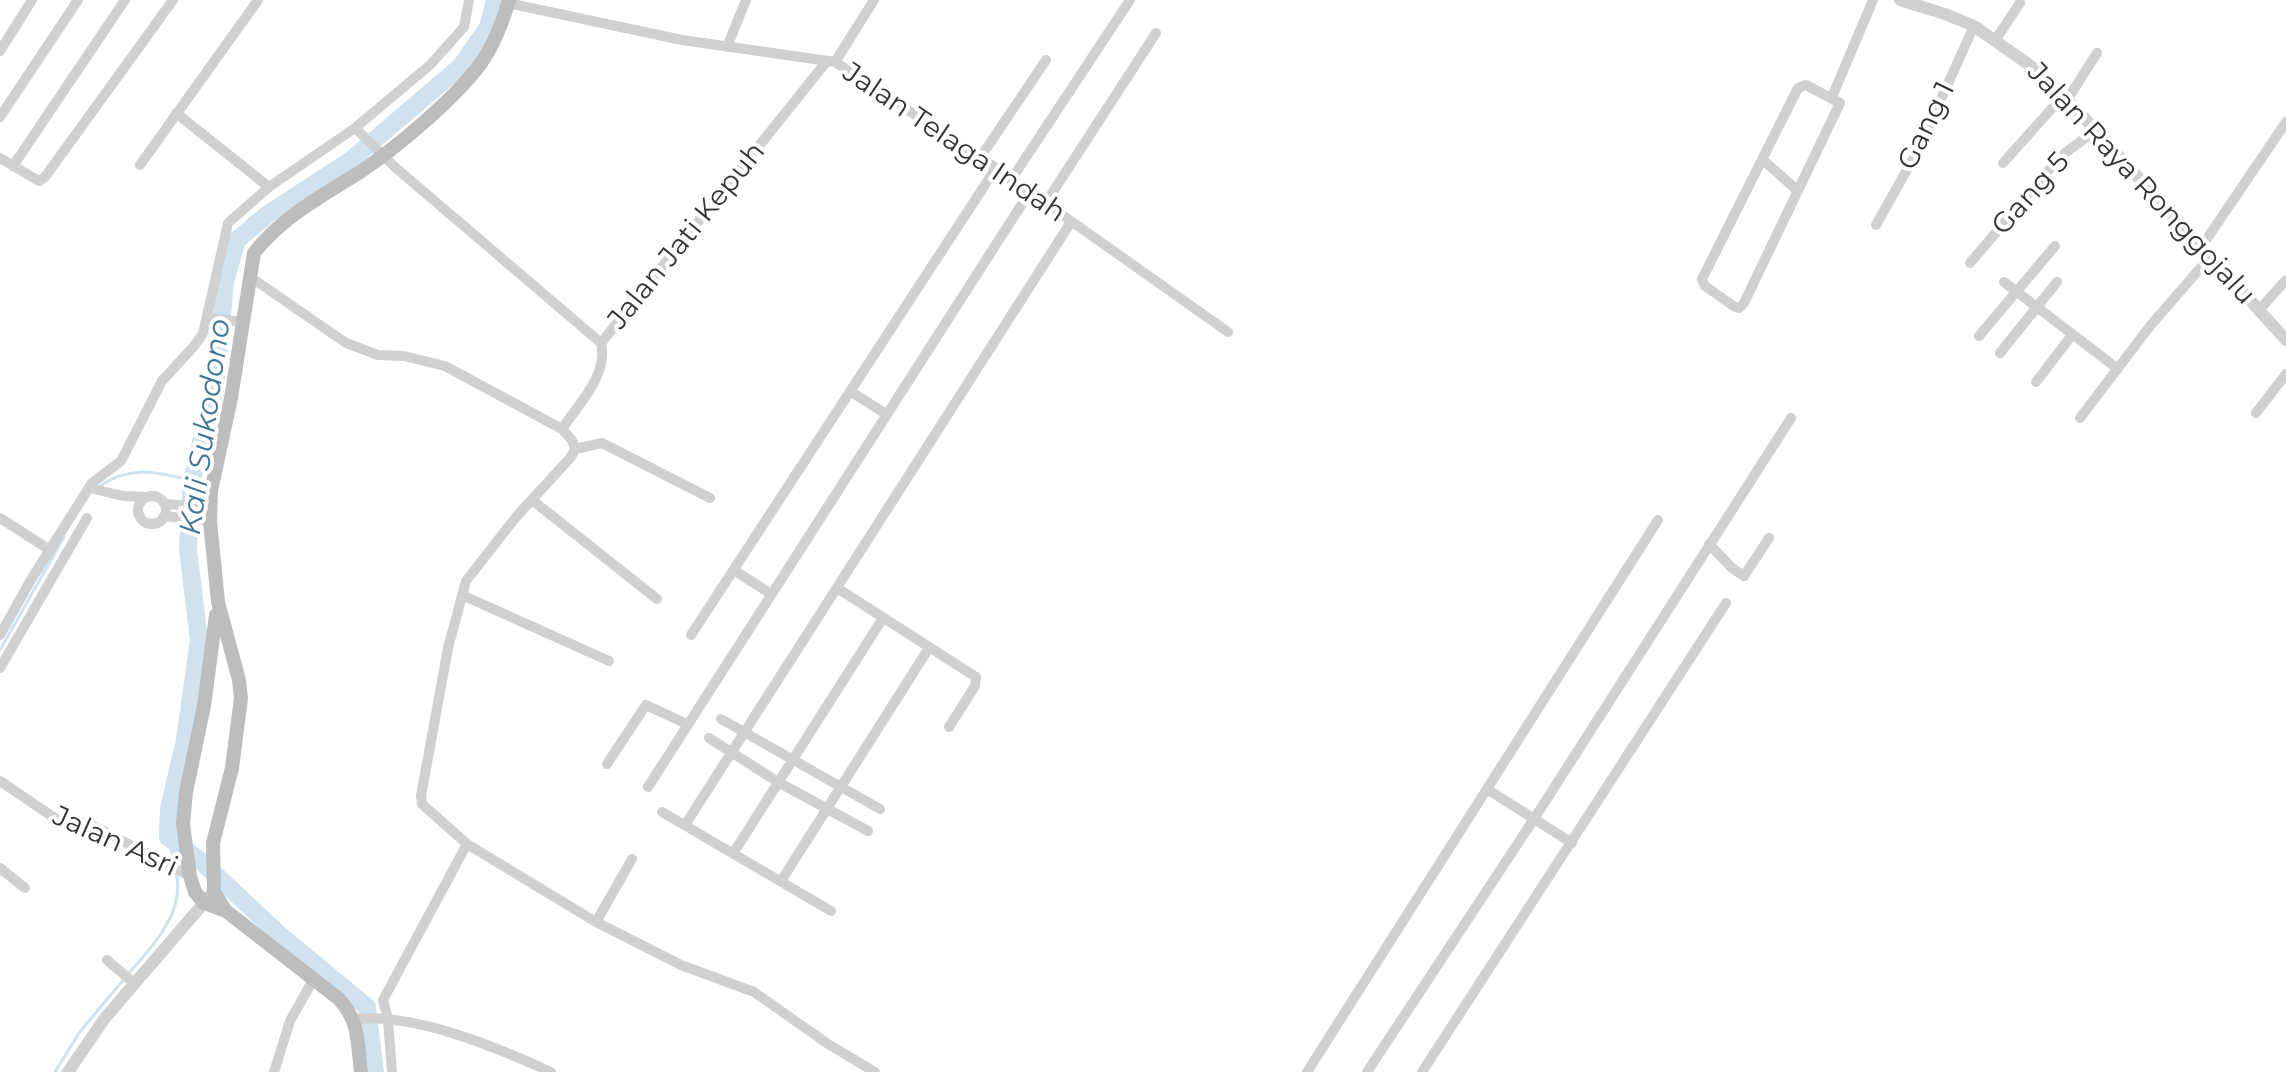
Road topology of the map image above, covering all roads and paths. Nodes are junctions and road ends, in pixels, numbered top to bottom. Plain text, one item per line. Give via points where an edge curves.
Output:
1 (32, 0) edge
2 (78, 0) edge
3 (125, 0) edge
4 (173, 0) edge
5 (258, 0) edge
6 (469, 0) edge
7 (746, 0) edge
8 (874, 0) edge
9 (1130, 0) edge
10 (1873, 0) edge
11 (1900, 0) edge
12 (509, 1) edge
13 (2020, 3) dead end
14 (1974, 26) junction
15 (1156, 33) dead end
16 (1996, 39) junction
17 (727, 47) junction
18 (0, 51) edge
19 (2097, 53) dead end
20 (1046, 60) dead end
21 (831, 62) junction
22 (1832, 97) junction
23 (2065, 98) junction
24 (176, 113) junction
25 (0, 117) edge
26 (2286, 122) edge
27 (358, 130) junction
28 (2096, 130) junction
29 (380, 154) junction
30 (982, 155) junction
31 (0, 158) edge
32 (1762, 159) junction
33 (2003, 163) dead end
34 (140, 165) dead end
35 (13, 166) junction
36 (996, 168) junction
37 (1011, 180) junction
38 (269, 187) junction
39 (1798, 191) junction
40 (1029, 193) junction
41 (1045, 204) junction
42 (1071, 222) junction
43 (1876, 225) dead end
44 (2055, 246) dead end
45 (2206, 252) junction
46 (1970, 263) dead end
47 (249, 276) junction
48 (2286, 280) edge
49 (2004, 282) dead end
50 (2057, 282) dead end
51 (2016, 291) junction
52 (2036, 307) junction
53 (2260, 309) junction
54 (212, 318) junction
55 (241, 322) junction
56 (1228, 332) dead end
57 (2072, 335) junction
58 (1979, 336) dead end
59 (2286, 340) edge
60 (601, 343) junction
61 (2000, 353) dead end
62 (2118, 369) junction
63 (2286, 374) edge
64 (2036, 382) dead end
65 (850, 391) junction
66 (2256, 413) dead end
67 (886, 414) junction
68 (1791, 418) dead end
69 (2080, 418) dead end
70 (562, 429) junction
71 (575, 449) junction
72 (91, 489) junction
73 (123, 496) junction
74 (146, 497) junction
75 (710, 498) dead end
76 (532, 500) junction
77 (165, 504) junction
78 (139, 512) junction
79 (208, 514) junction
80 (165, 516) junction
81 (0, 518) edge
82 (1658, 520) dead end
83 (77, 522) junction
84 (1769, 538) dead end
85 (1706, 549) junction
86 (50, 550) junction
87 (734, 570) junction
88 (837, 588) junction
89 (771, 594) junction
90 (462, 595) junction
91 (657, 599) dead end
92 (218, 602) junction
93 (1726, 603) dead end
94 (883, 618) junction
95 (0, 635) edge
96 (691, 635) dead end
97 (929, 648) junction
98 (212, 654) junction
99 (232, 656) junction
100 (609, 661) dead end
101 (0, 668) edge
102 (721, 719) dead end
103 (687, 724) junction
104 (949, 727) dead end
105 (745, 733) junction
106 (709, 738) dead end
107 (731, 754) junction
108 (792, 759) junction
109 (607, 764) dead end
110 (0, 781) edge
111 (778, 782) junction
112 (840, 786) junction
113 (648, 787) dead end
114 (1487, 789) junction
115 (826, 808) junction
116 (880, 809) dead end
117 (662, 812) dead end
118 (1534, 819) junction
119 (685, 825) junction
120 (868, 831) dead end
121 (186, 843) junction
122 (1572, 843) junction
123 (467, 844) junction
124 (213, 846) junction
125 (734, 852) junction
126 (632, 859) dead end
127 (0, 868) edge
128 (183, 870) junction
129 (781, 881) junction
130 (25, 888) dead end
131 (210, 891) junction
132 (831, 911) dead end
133 (596, 922) junction
134 (107, 960) dead end
135 (130, 979) junction
136 (313, 980) junction
137 (358, 1019) junction
138 (388, 1020) junction
139 (68, 1072) edge
140 (274, 1072) edge
141 (361, 1072) edge
142 (392, 1072) edge
143 (551, 1072) edge
144 (875, 1072) edge
145 (1307, 1072) edge
146 (1367, 1072) edge
147 (1422, 1072) edge

1 - 18 street
2 - 25 street
3 - 35 street
4 - 35 street via 45,177 39,181
5 - 24 street
6 - 27 street via 464,27 454,40
7 - 17 street
8 - 21 street, Jalan Jati Kepuh
9 - 37 street
10 - 22 street
11 - 14 street, Jalan Raya Ronggojalu
12 - 17 street, Jalan Telaga Indah
12 - 29 main road via 475,71
13 - 16 street
14 - 16 street, Jalan Raya Ronggojalu
14 - 43 street, Gang 1 via 1918,150
15 - 41 street
16 - 23 street, Jalan Raya Ronggojalu
17 - 21 street, Jalan Telaga Indah
19 - 23 street
20 - 30 street
21 - 30 street, Jalan Telaga Indah
21 - 60 street, Jalan Jati Kepuh
22 - 32 street via 1800,86
22 - 39 street via 1840,103
23 - 28 street, Jalan Raya Ronggojalu
23 - 33 street
24 - 34 street
24 - 38 street
26 - 45 street
27 - 29 street, Jalan Jati Kepuh
27 - 38 street
28 - 45 street, Jalan Raya Ronggojalu
28 - 46 street, Gang 5 via 2061,156
29 - 47 main road via 277,227 254,253
29 - 60 street, Jalan Jati Kepuh
30 - 36 street, Jalan Telaga Indah
31 - 35 street
32 - 39 street
32 - 39 street via 1702,279 1705,286 1741,307
36 - 37 street, Jalan Telaga Indah
36 - 65 street
37 - 40 street, Jalan Telaga Indah
38 - 54 street via 228,223
40 - 41 street, Jalan Telaga Indah
40 - 67 street
41 - 42 street, Jalan Telaga Indah
42 - 56 street, Jalan Telaga Indah
42 - 88 street
44 - 51 street
45 - 53 street, Jalan Raya Ronggojalu
45 - 62 street
47 - 55 main road
47 - 70 street via 346,343 378,355 445,366
48 - 53 street
49 - 51 street
50 - 52 street
51 - 52 street
51 - 58 street
52 - 57 street
52 - 61 street
53 - 59 street, Jalan Raya Ronggojalu
54 - 55 street
54 - 72 street via 162,381 121,461 96,478
55 - 79 main road
57 - 62 street
57 - 64 street
60 - 70 street via 595,380
62 - 69 street
63 - 66 street
65 - 67 street
65 - 87 street
67 - 89 street
68 - 85 street
70 - 71 street
71 - 75 street via 602,443
71 - 76 street
72 - 73 street
72 - 83 street
73 - 74 street
73 - 78 street
74 - 77 street via 159,497
74 - 78 street
76 - 90 street via 466,581
76 - 91 street
77 - 79 street
77 - 80 street
78 - 80 street via 150,524
79 - 80 street
79 - 92 main road
81 - 86 street
82 - 114 street
83 - 86 street
83 - 101 street
84 - 85 street via 1744,576
85 - 118 street
86 - 95 street
87 - 89 street
87 - 96 street
88 - 94 street
88 - 105 street
89 - 103 street
90 - 100 street
90 - 123 street via 421,796 428,811
92 - 98 main road
92 - 99 main road
93 - 122 street
94 - 97 street
94 - 108 street
97 - 104 street via 977,678
97 - 112 street
98 - 99 main road
98 - 121 main road via 183,810
99 - 124 main road via 240,689 238,726
102 - 105 street
103 - 109 street via 646,705
103 - 113 street
105 - 107 street
105 - 108 street
106 - 107 street
107 - 111 street
107 - 119 street
108 - 111 street
108 - 112 street
110 - 128 street, Jalan Asri via 62,823 88,823
111 - 115 street
111 - 125 street
112 - 115 street
112 - 116 street
114 - 118 street
114 - 145 street
115 - 120 street
115 - 129 street
117 - 119 street
118 - 122 street
118 - 146 street
119 - 125 street
121 - 124 main road
121 - 128 main road
122 - 147 street
123 - 133 street
123 - 138 street via 383,1000
124 - 131 main road
125 - 129 street
126 - 133 street
127 - 130 street
128 - 131 main road via 195,892
129 - 132 street
131 - 135 street
131 - 136 main road via 226,911
133 - 144 street via 681,965 754,992
134 - 135 street
135 - 139 street
136 - 137 main road
136 - 140 street via 290,1021
137 - 138 street
137 - 141 main road
138 - 142 street
138 - 143 street via 503,1051

